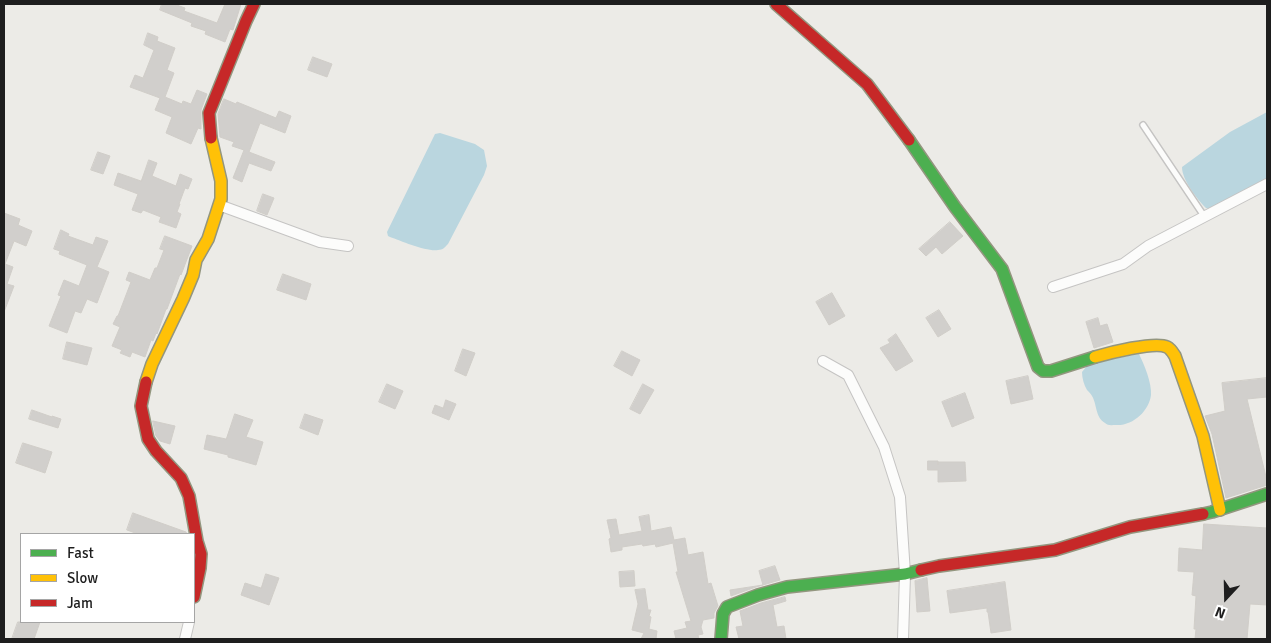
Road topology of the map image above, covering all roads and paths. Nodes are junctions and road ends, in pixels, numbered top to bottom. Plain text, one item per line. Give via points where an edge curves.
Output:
1 (254, 4) edge
2 (776, 4) edge
3 (1143, 125) dead end
4 (1267, 184) edge
5 (219, 205) junction
6 (1204, 217) junction
7 (348, 246) dead end
8 (1053, 287) dead end
9 (823, 361) dead end
10 (1267, 494) edge
11 (1220, 510) junction
12 (904, 574) junction
13 (195, 592) edge
14 (189, 623) edge
15 (186, 639) edge
16 (721, 639) edge
17 (903, 639) edge

1 - 5 street via 209,113 221,181
2 - 11 street via 867,84 898,124 1002,269 1040,370 1047,372 1149,346 1170,348 1203,436
3 - 6 lane
4 - 6 street
5 - 7 street via 320,242
5 - 13 street via 183,299 152,364 141,406 148,439 181,478 189,496 201,554
6 - 8 street via 1148,246 1123,264
9 - 12 street via 848,375 884,447 900,497
10 - 11 street
11 - 12 street via 1130,527 1056,550
12 - 16 street via 787,587 758,595 725,609
12 - 17 street
14 - 15 street

